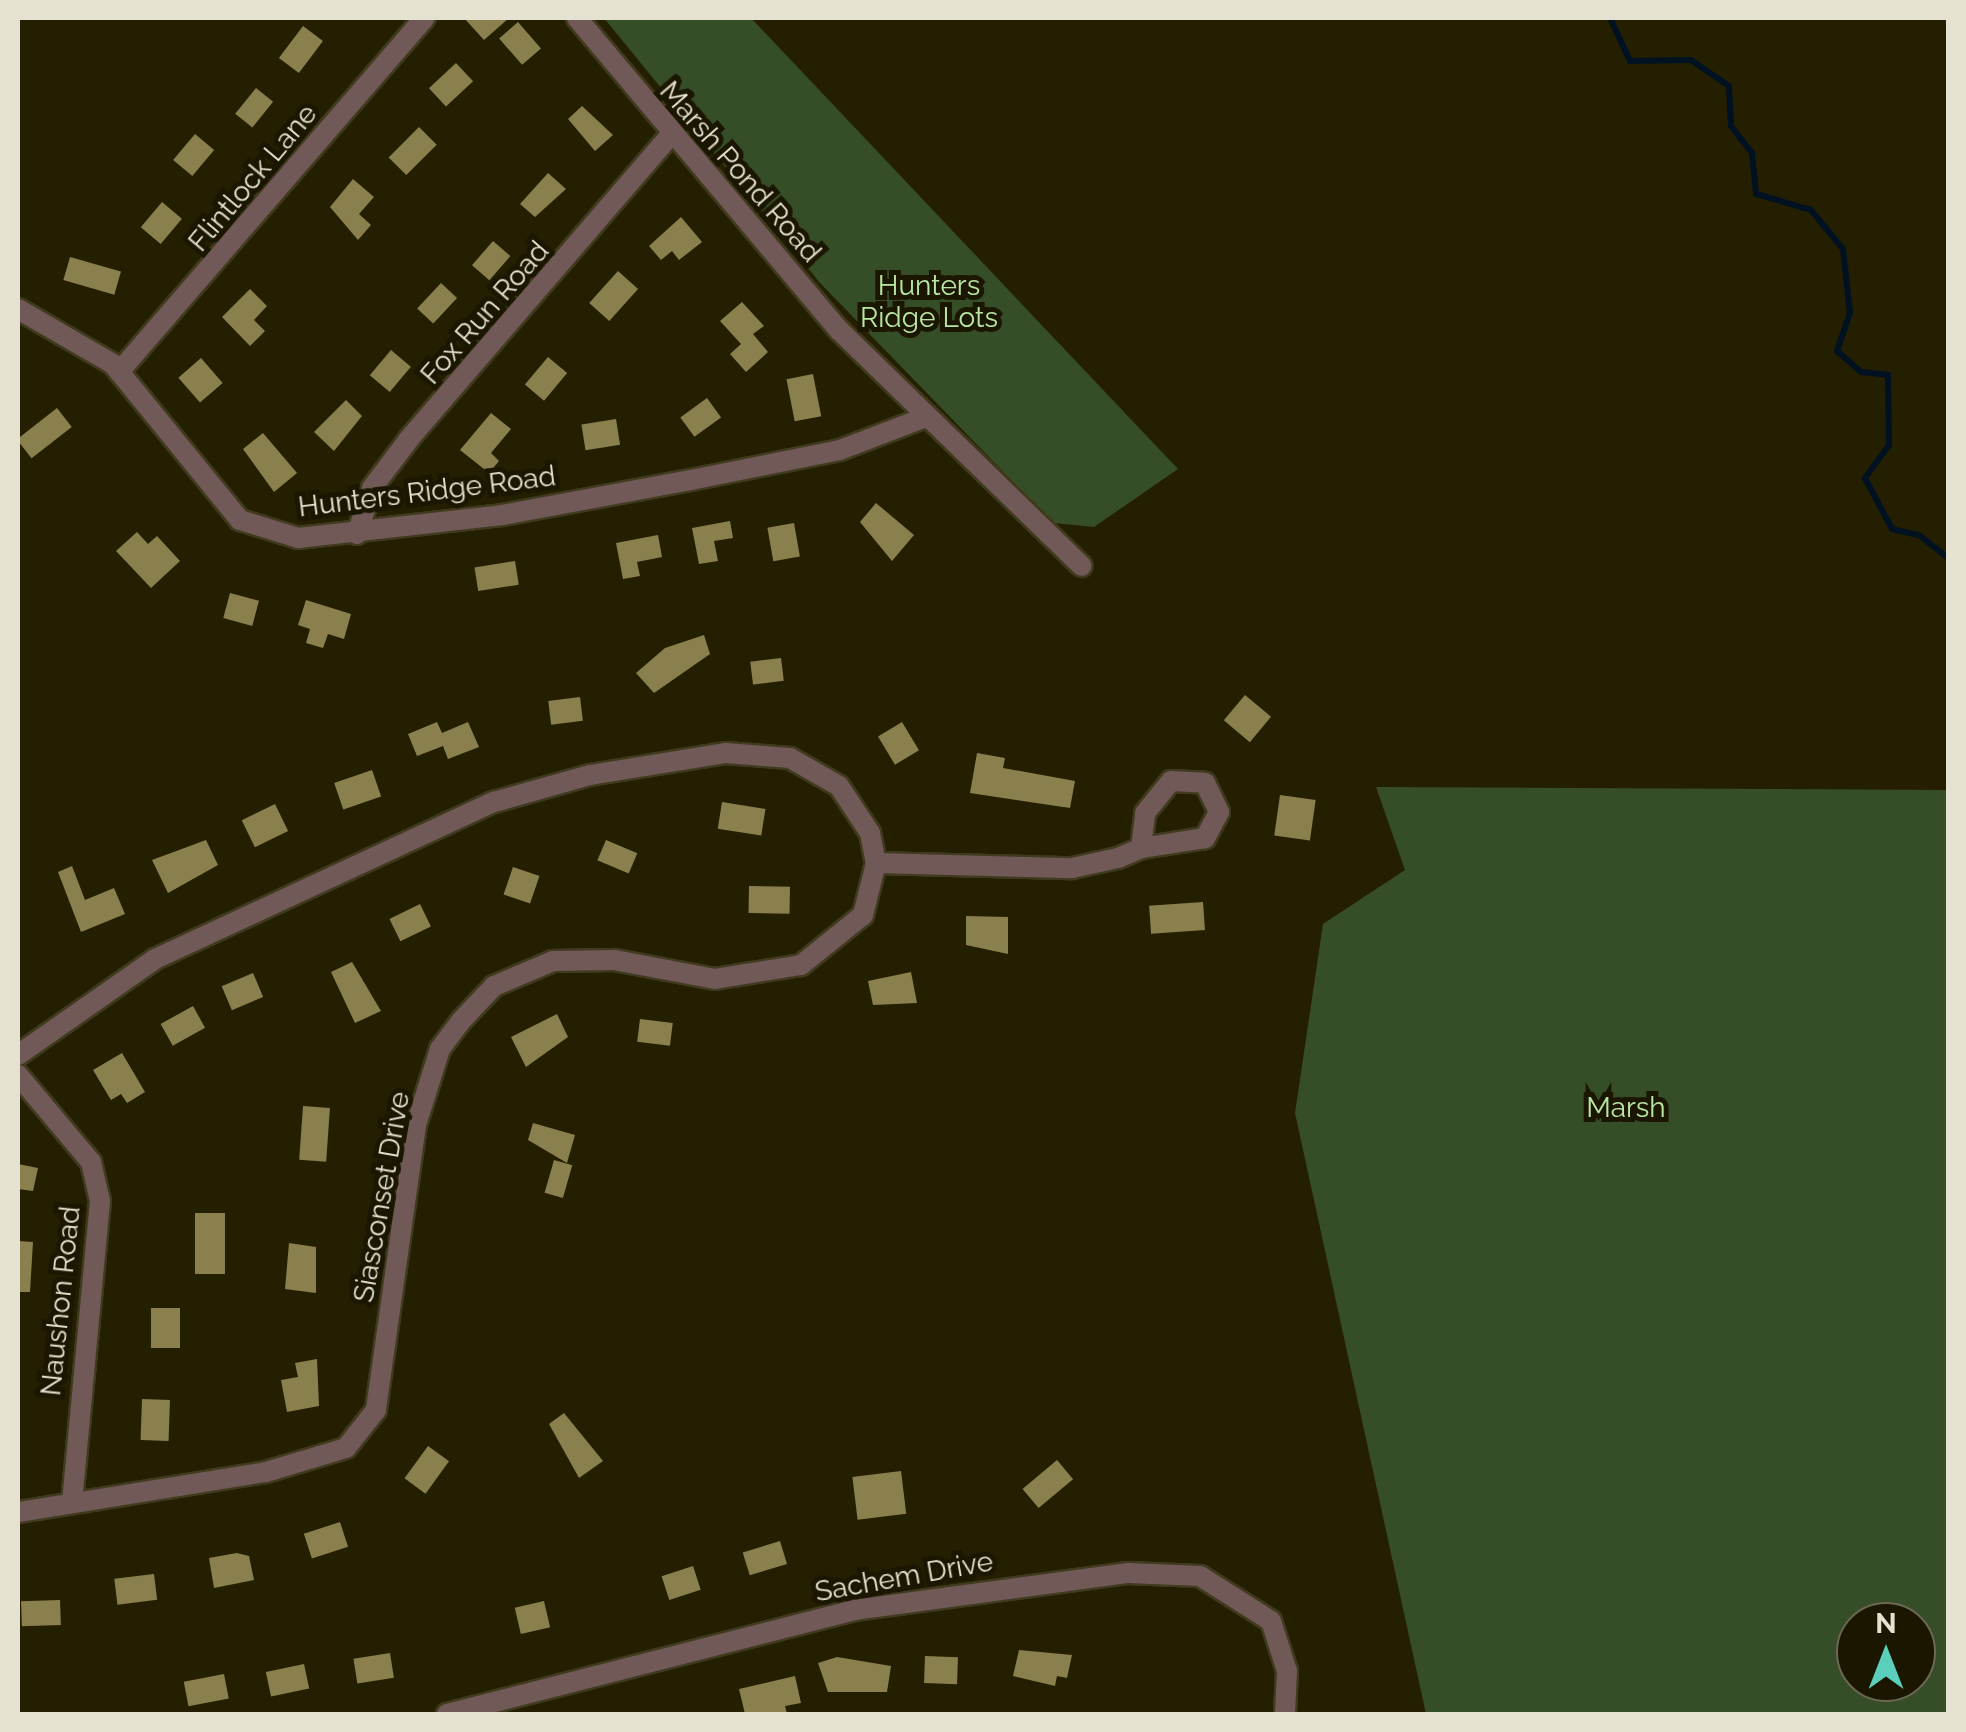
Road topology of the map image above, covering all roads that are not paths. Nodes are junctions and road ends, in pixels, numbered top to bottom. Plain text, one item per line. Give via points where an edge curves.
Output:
1 (425, 18) edge
2 (576, 18) edge
3 (670, 136) junction
4 (18, 308) edge
5 (120, 372) junction
6 (926, 417) junction
7 (356, 534) junction
8 (1082, 566) dead end
9 (1141, 848) dead end
10 (876, 863) junction
11 (18, 1055) edge
12 (18, 1075) edge
13 (72, 1501) junction
14 (18, 1512) edge
15 (447, 1714) edge
16 (1285, 1714) edge

1 - 5 street, Flintlock Lane
2 - 3 street, Marsh Pond Road
3 - 6 street, Marsh Pond Road
3 - 7 street, Fox Run Road via 410,439 372,488
4 - 5 street, Hunters Ridge Road
5 - 7 street, Hunters Ridge Road via 240,520 298,538
6 - 7 street, Hunters Ridge Road via 840,450
6 - 8 street, Marsh Pond Road
9 - 10 street via 1072,868
10 - 11 street via 854,800 790,758 726,752 590,775 494,802 155,959
10 - 13 street, Siasconset Drive via 863,914 801,965 715,979 571,960 494,986 440,1049 416,1126 372,1424 326,1460
12 - 13 street, Naushon Road via 92,1162 100,1201
13 - 14 street, Siasconset Drive
15 - 16 street, Sachem Drive via 854,1610 1129,1572 1200,1576 1270,1621 1287,1671

